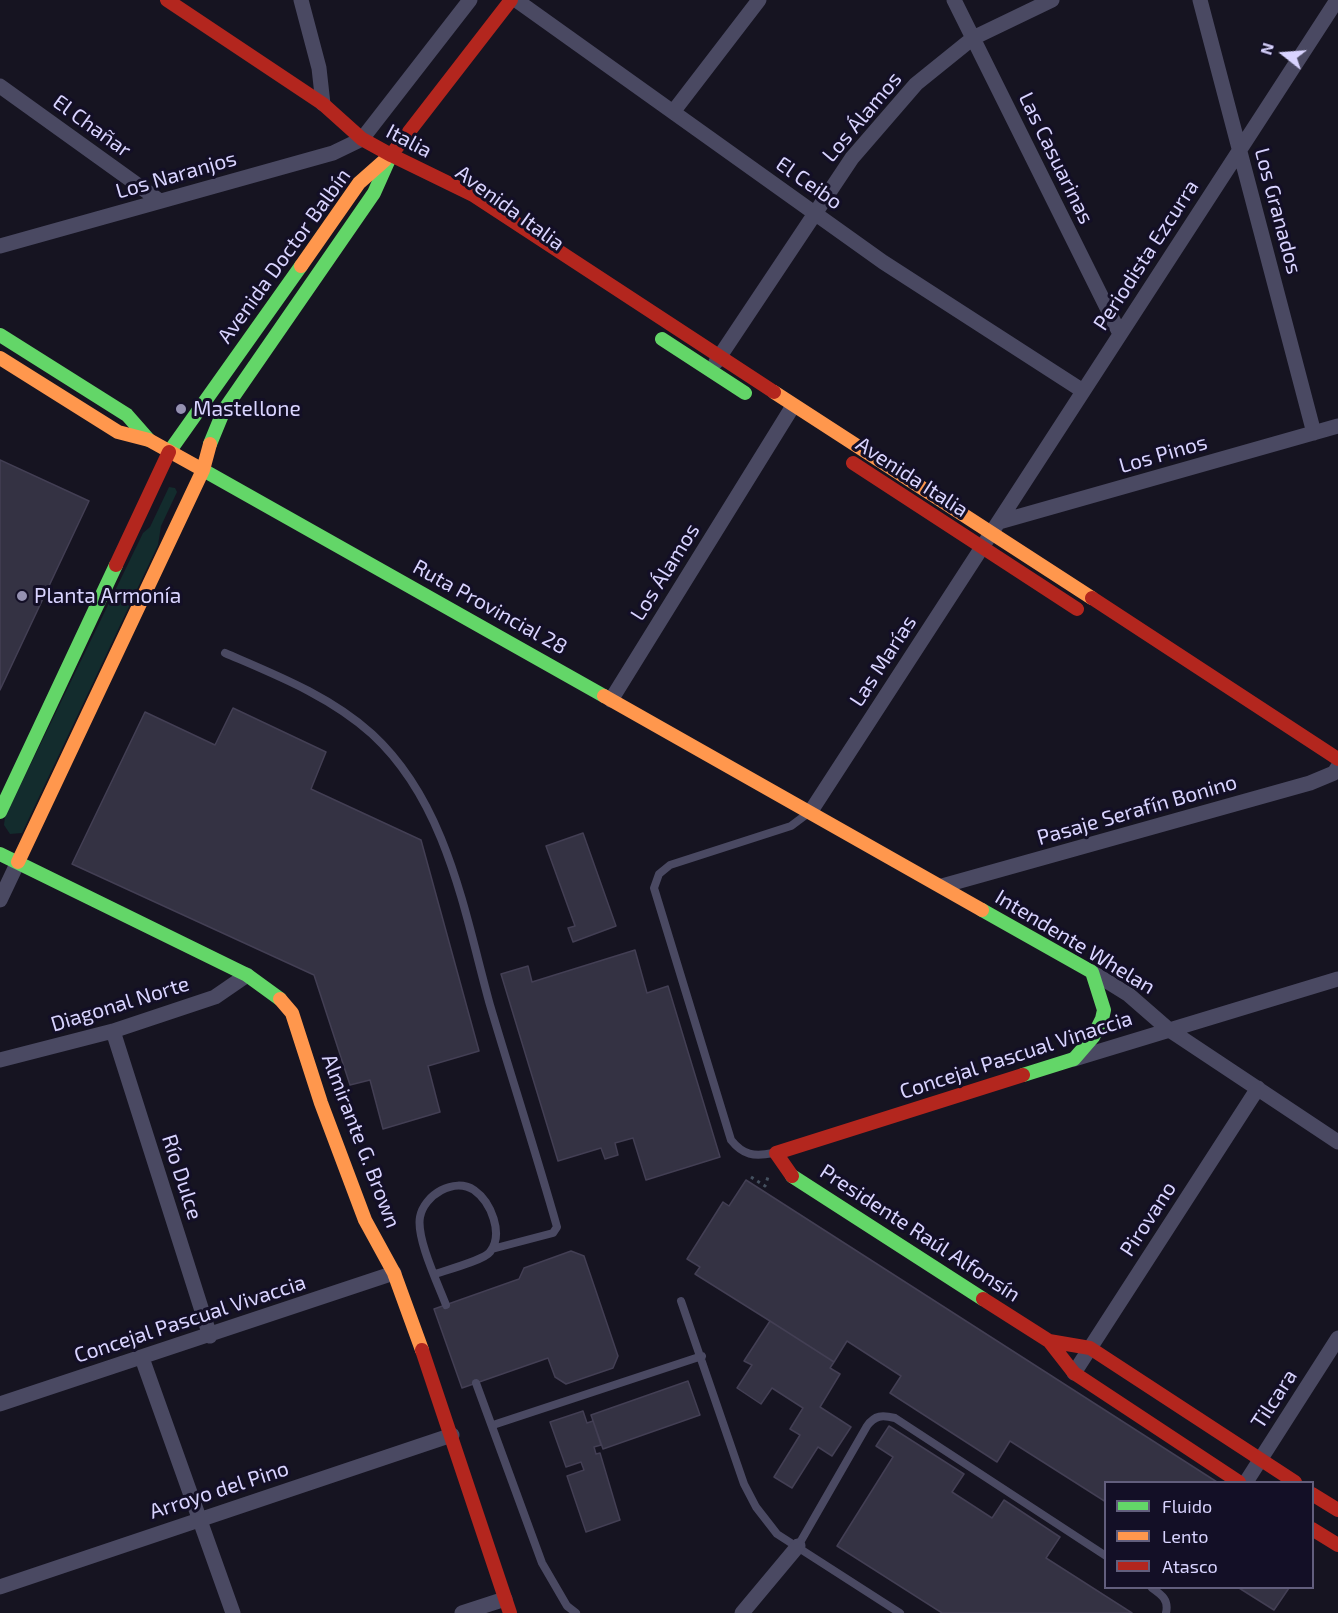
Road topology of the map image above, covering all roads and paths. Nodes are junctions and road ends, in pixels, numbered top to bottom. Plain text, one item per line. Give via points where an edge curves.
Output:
1 (167, 0) edge
2 (301, 0) edge
3 (470, 0) edge
4 (511, 0) edge
5 (516, 0) edge
6 (759, 0) edge
7 (954, 0) edge
8 (1052, 0) edge
9 (1200, 0) edge
10 (1337, 0) edge
11 (973, 39) junction
12 (0, 86) edge
13 (323, 104) junction
14 (673, 112) junction
15 (362, 140) junction
16 (1240, 147) junction
17 (391, 155) junction
18 (435, 179) junction
19 (160, 201) junction
20 (814, 212) junction
21 (483, 219) dead end
22 (0, 246) edge
23 (652, 332) dead end
24 (1120, 334) junction
25 (0, 335) edge
26 (0, 358) edge
27 (719, 358) junction
28 (711, 371) junction
29 (1083, 391) junction
30 (757, 400) dead end
31 (787, 415) junction
32 (1338, 426) edge
33 (1314, 433) junction
34 (149, 440) junction
35 (169, 452) junction
36 (842, 456) dead end
37 (203, 470) junction
38 (995, 529) junction
39 (981, 548) junction
40 (1092, 619) dead end
41 (225, 653) dead end
42 (611, 700) junction
43 (1334, 768) edge
44 (811, 811) junction
45 (0, 812) edge
46 (0, 854) edge
47 (18, 862) junction
48 (942, 886) junction
49 (0, 900) edge
50 (1092, 972) junction
51 (248, 975) junction
52 (1338, 978) edge
53 (1168, 1029) junction
54 (113, 1031) junction
55 (1074, 1059) junction
56 (0, 1060) edge
57 (1258, 1088) junction
58 (1338, 1142) edge
59 (776, 1153) junction
60 (751, 1178) dead end
61 (765, 1186) dead end
62 (492, 1249) junction
63 (394, 1273) junction
64 (435, 1274) junction
65 (681, 1301) dead end
66 (446, 1305) dead end
67 (210, 1336) junction
68 (1338, 1338) edge
69 (1049, 1341) junction
70 (1090, 1348) junction
71 (702, 1356) junction
72 (142, 1358) junction
73 (1074, 1373) junction
74 (476, 1383) dead end
75 (0, 1404) edge
76 (494, 1425) junction
77 (452, 1436) junction
78 (1260, 1460) junction
79 (1237, 1481) edge
80 (1247, 1481) edge
81 (1293, 1481) edge
82 (1314, 1495) edge
83 (1338, 1510) edge
84 (200, 1519) junction
85 (1314, 1530) edge
86 (1338, 1545) edge
87 (798, 1546) junction
88 (1104, 1555) edge
89 (0, 1587) edge
90 (1154, 1589) edge
91 (508, 1606) edge
92 (233, 1613) edge
93 (462, 1613) edge
94 (576, 1613) edge
95 (742, 1613) edge
96 (900, 1613) edge
97 (1166, 1613) edge

1 - 13 main road
2 - 13 street via 319,68
3 - 15 street
4 - 17 main road
5 - 14 street, El Ceibo
6 - 14 street
7 - 11 street, Las Casuarinas
8 - 11 street, Los Álamos
9 - 16 street, Los Granados
10 - 16 street, Periodista Ezcurra
11 - 20 street, Los Álamos via 916,84 852,158
11 - 24 street, Las Casuarinas
12 - 19 street, El Chañar
13 - 15 main road
14 - 20 street, El Ceibo
15 - 17 main road, Italia
15 - 19 street, Los Naranjos via 333,153
16 - 24 street, Periodista Ezcurra
16 - 33 street, Los Granados
17 - 18 main road, Italia
17 - 35 main road, Avenida Doctor Balbín via 359,183
17 - 37 main road, Avenida Doctor Balbín via 374,193 224,410
18 - 21 main road, Avenida Italia
18 - 27 main road, Avenida Italia via 473,195
19 - 22 street, Los Naranjos
20 - 27 street, Los Álamos
20 - 29 street, El Ceibo via 883,262
23 - 28 main road
24 - 29 street, Periodista Ezcurra
25 - 34 main road via 127,415
26 - 34 main road via 118,432
27 - 28 street, Los Álamos
27 - 31 main road, Avenida Italia
28 - 30 main road
29 - 38 street, Periodista Ezcurra
31 - 38 main road, Avenida Italia
31 - 42 street, Los Álamos
32 - 33 street, Los Pinos
33 - 38 street, Los Pinos
34 - 35 main road, Ruta Provincial 28
35 - 37 main road, Ruta Provincial 28
35 - 45 main road, Avenida Doctor Balbín
36 - 39 main road, Avenida Italia
37 - 42 main road, Ruta Provincial 28
37 - 47 main road, Avenida Doctor Balbín
38 - 39 street, Las Marías
38 - 43 main road, Avenida Italia
39 - 40 main road, Avenida Italia
39 - 44 street, Las Marías
41 - 62 lane via 346,711 374,735 411,780 431,815 463,901 557,1227 553,1233
42 - 44 main road, Ruta Provincial 28
43 - 48 street, Pasaje Serafín Bonino via 1310,783
44 - 48 main road, Intendente Whelan
44 - 59 lane via 791,826 670,865 659,874 654,888 731,1140 740,1152 757,1156
46 - 47 main road, Almirante G. Brown
47 - 49 street
47 - 51 main road, Almirante G. Brown
48 - 50 main road, Intendente Whelan
50 - 53 street, Intendente Whelan via 1129,995
50 - 55 main road via 1104,999 1104,1013 1101,1027
51 - 54 street, Diagonal Norte via 215,997
51 - 63 main road, Almirante G. Brown via 275,993 292,1013 365,1220
52 - 53 street, Concejal Pascual Vinaccia
53 - 55 street, Concejal Pascual Vinaccia
53 - 57 street, Intendente Whelan
54 - 56 street, Diagonal Norte
54 - 67 street, Río Dulce
55 - 59 main road, Concejal Pascual Vinaccia
57 - 58 street, Intendente Whelan
57 - 70 street, Pirovano
59 - 69 main road, Presidente Raúl Alfonsín via 790,1175
60 - 61 path
62 - 64 lane via 489,1254
62 - 64 lane via 496,1232 490,1209 473,1190 460,1186 436,1192 420,1217 422,1237
63 - 67 street, Concejal Pascual Vivaccia
63 - 77 main road, Almirante G. Brown
64 - 66 lane
65 - 71 lane
67 - 72 street, Concejal Pascual Vivaccia
68 - 78 street, Tilcara
69 - 70 main road, Presidente Raúl Alfonsín
69 - 73 main road, Presidente Raúl Alfonsín
70 - 73 street, Pirovano
70 - 78 main road, Presidente Raúl Alfonsín
71 - 76 lane
71 - 87 lane via 744,1484 770,1526
72 - 75 street, Concejal Pascual Vivaccia
72 - 84 street
73 - 79 main road, Presidente Raúl Alfonsín
74 - 76 lane
76 - 94 lane via 542,1563 567,1606
77 - 84 street, Arroyo del Pino
77 - 91 main road, Almirante G. Brown
78 - 80 street, Tilcara
78 - 81 main road, Presidente Raúl Alfonsín
82 - 83 main road
84 - 89 street, Arroyo del Pino
84 - 92 street
85 - 86 main road
87 - 88 lane via 867,1426 882,1415 895,1418
87 - 95 street
87 - 96 lane
90 - 97 lane via 1165,1598
91 - 93 street

